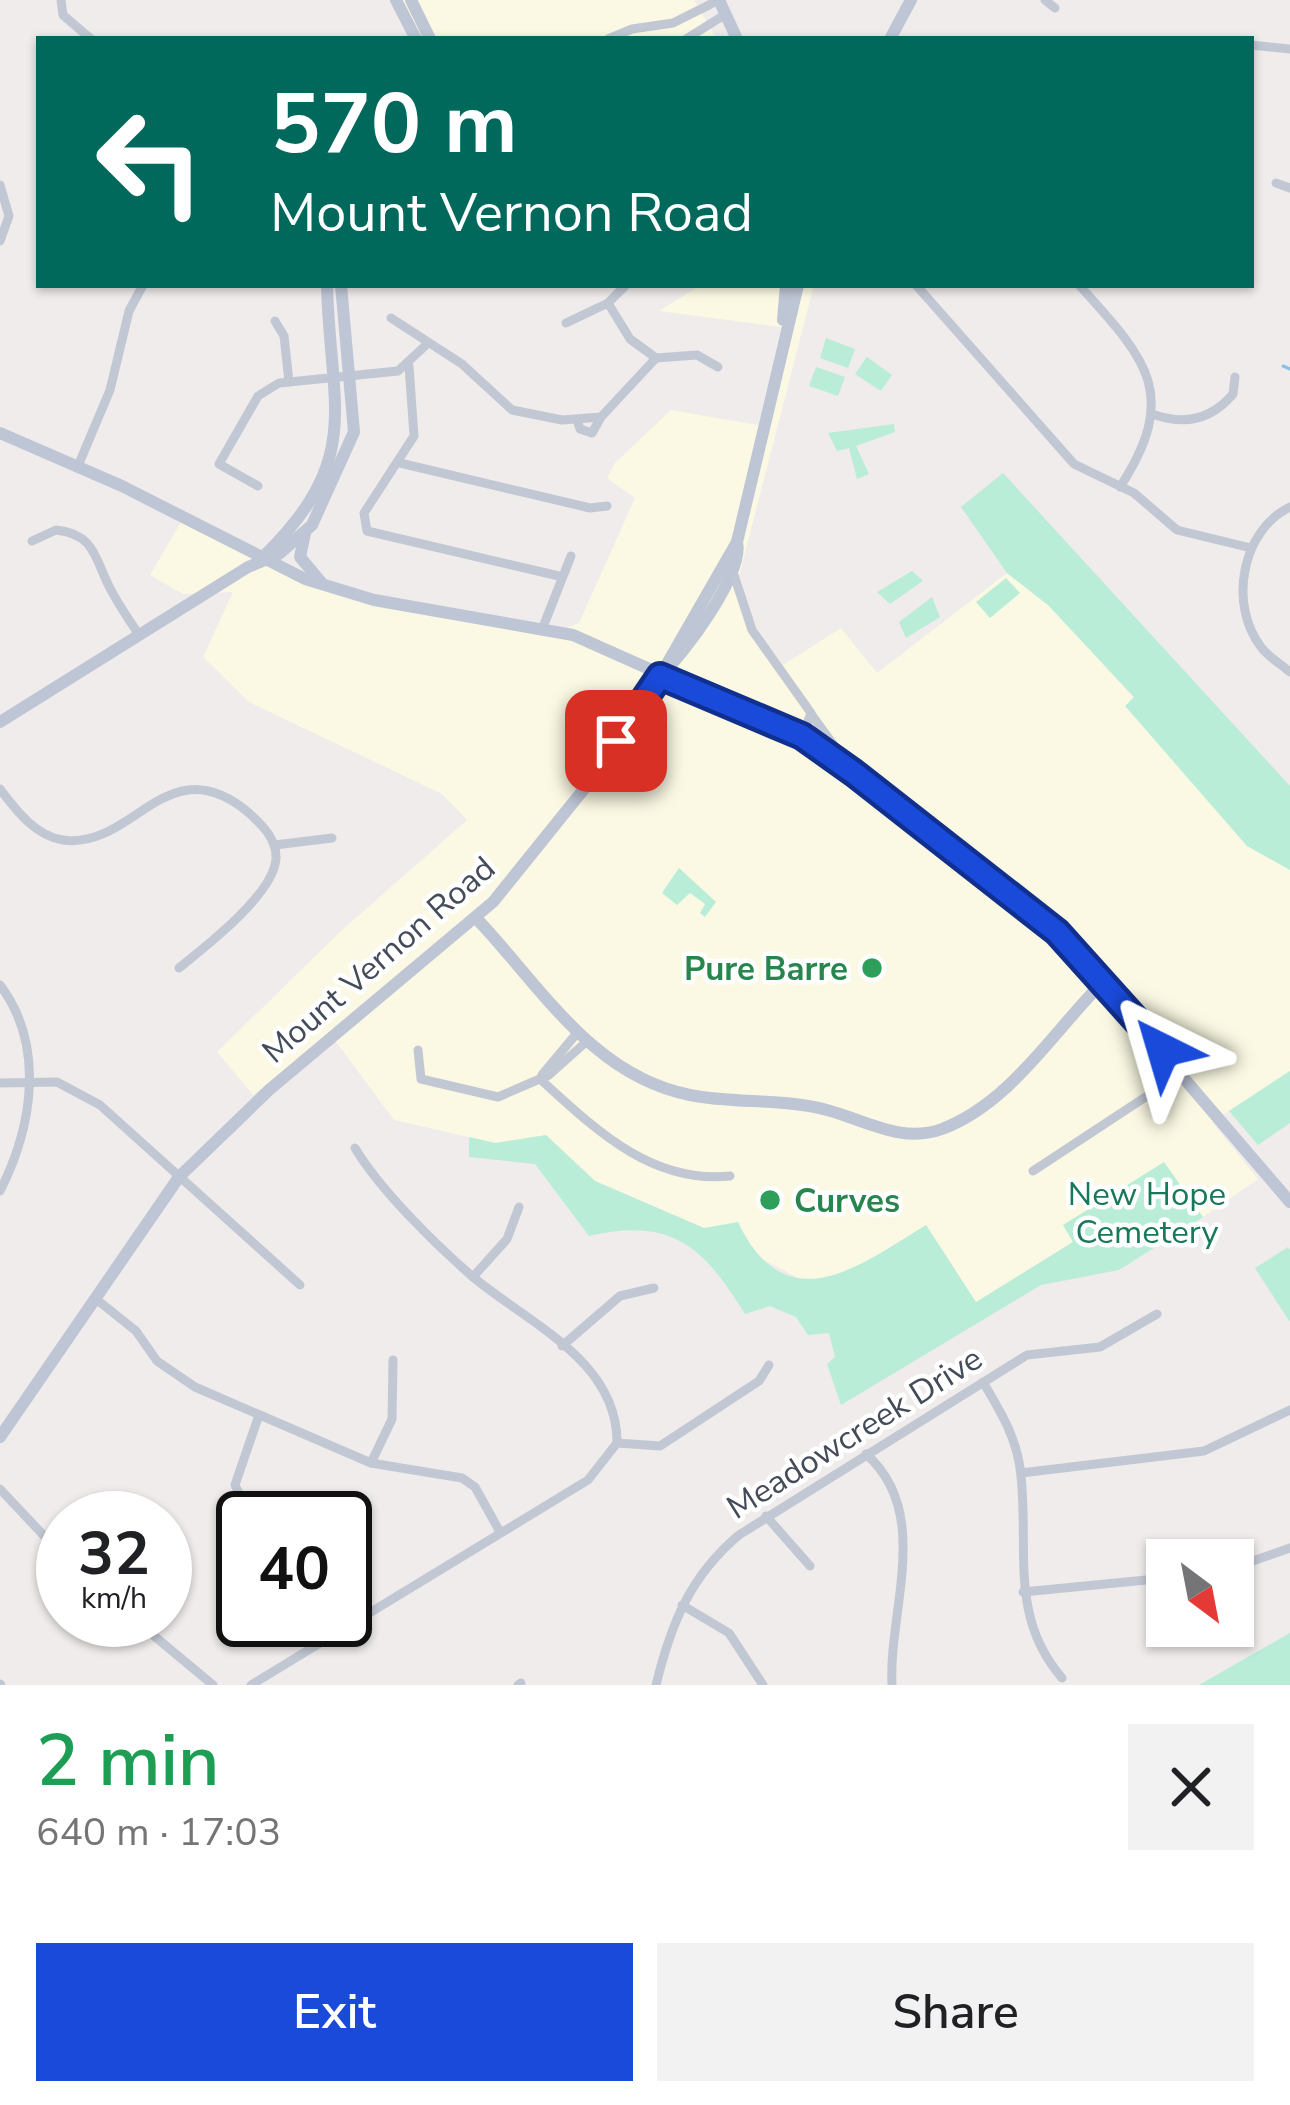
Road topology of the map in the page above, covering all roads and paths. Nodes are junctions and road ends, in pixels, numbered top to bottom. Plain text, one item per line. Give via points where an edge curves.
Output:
1 (62, 0) edge
2 (396, 0) edge
3 (411, 0) edge
4 (911, 0) edge
5 (722, 5) edge
6 (88, 36) edge
7 (414, 36) edge
8 (429, 36) edge
9 (615, 36) edge
10 (689, 36) edge
11 (736, 36) edge
12 (892, 36) edge
13 (1254, 45) edge
14 (1290, 49) edge
15 (1276, 183) dead end
16 (0, 185) edge
17 (1290, 188) edge
18 (0, 241) edge
19 (141, 288) edge
20 (327, 288) edge
21 (341, 288) edge
22 (623, 288) edge
23 (786, 288) edge
24 (797, 288) edge
25 (919, 288) edge
26 (1081, 288) edge
27 (608, 303) junction
28 (391, 318) dead end
29 (275, 321) dead end
30 (566, 322) dead end
31 (785, 334) junction
32 (426, 345) junction
33 (656, 358) junction
34 (409, 366) junction
35 (718, 367) dead end
36 (350, 375) junction
37 (1235, 377) dead end
38 (334, 378) junction
39 (289, 382) junction
40 (1155, 415) junction
41 (0, 434) edge
42 (400, 463) junction
43 (78, 466) junction
44 (258, 486) dead end
45 (1120, 487) junction
46 (607, 506) dead end
47 (1290, 507) edge
48 (306, 532) junction
49 (32, 541) dead end
50 (737, 542) junction
51 (1251, 548) junction
52 (571, 556) dead end
53 (260, 560) junction
54 (733, 572) junction
55 (559, 576) junction
56 (324, 585) junction
57 (738, 596) junction
58 (718, 597) junction
59 (543, 627) junction
60 (139, 635) junction
61 (1290, 672) edge
62 (660, 676) junction
63 (811, 713) junction
64 (0, 722) edge
65 (802, 736) junction
66 (854, 773) junction
67 (0, 789) edge
68 (332, 838) dead end
69 (274, 845) junction
70 (476, 917) junction
71 (179, 968) dead end
72 (1103, 981) junction
73 (0, 985) edge
74 (581, 1038) junction
75 (418, 1050) dead end
76 (1182, 1073) junction
77 (540, 1079) junction
78 (29, 1081) junction
79 (0, 1083) edge
80 (355, 1148) dead end
81 (1033, 1171) dead end
82 (176, 1174) junction
83 (730, 1176) dead end
84 (0, 1191) edge
85 (1290, 1202) edge
86 (519, 1207) dead end
87 (473, 1277) junction
88 (300, 1285) dead end
89 (654, 1288) dead end
90 (96, 1299) junction
91 (1157, 1314) dead end
92 (562, 1346) junction
93 (393, 1360) dead end
94 (769, 1365) dead end
95 (983, 1382) junction
96 (1290, 1410) edge
97 (259, 1415) junction
98 (0, 1437) edge
99 (617, 1444) junction
100 (866, 1454) junction
101 (371, 1463) junction
102 (1021, 1473) junction
103 (0, 1489) edge
104 (238, 1491) edge
105 (766, 1516) junction
106 (36, 1525) edge
107 (500, 1532) junction
108 (1290, 1547) edge
109 (1254, 1560) edge
110 (810, 1566) dead end
111 (1146, 1580) edge
112 (1022, 1592) junction
113 (682, 1605) junction
114 (167, 1647) edge
115 (1062, 1678) dead end
116 (213, 1685) edge
117 (251, 1685) edge
118 (656, 1685) edge
119 (763, 1685) edge
120 (892, 1685) edge

1 - 6 street via 63,15
2 - 7 street
3 - 8 street
4 - 12 street
5 - 9 street
5 - 10 street
5 - 11 street
13 - 14 street
15 - 17 street
16 - 18 street via 9,216
19 - 43 street
20 - 38 street
21 - 36 street
22 - 27 street
23 - 31 street
24 - 31 street, Mount Vernon Road
25 - 45 street via 1059,451
26 - 40 street via 1147,373
27 - 30 street
27 - 33 street via 630,339
28 - 32 street
29 - 39 street
31 - 50 street, Mount Vernon Road
32 - 33 street via 462,364 512,410 578,420 601,417
32 - 34 street
33 - 35 street via 697,355
34 - 36 street
34 - 42 street via 413,436
36 - 38 street
36 - 48 street via 354,432
37 - 40 street via 1233,394 1212,413 1184,420
38 - 39 street
38 - 53 street via 335,443 323,482 301,521
39 - 44 street via 257,396 219,464
40 - 45 street
41 - 43 street
42 - 46 street
42 - 55 street via 364,513 367,531
43 - 53 street
45 - 51 street via 1177,530
47 - 51 street via 1272,515
48 - 53 street
48 - 56 street via 300,556
49 - 60 street via 70,531 92,546
50 - 54 street
50 - 62 street, Mount Vernon Road
51 - 61 street via 1245,594 1252,632
52 - 55 street
53 - 56 street
53 - 60 street
54 - 57 street
54 - 58 street
55 - 59 street
56 - 59 street via 417,609
57 - 58 street
57 - 63 street via 761,645
58 - 62 street
59 - 62 street via 596,642
60 - 64 street
62 - 65 street
62 - 70 street, Mount Vernon Road via 547,839
63 - 65 street
63 - 66 street
65 - 66 street
66 - 72 street via 1028,907
67 - 69 street via 37,829 68,841 179,790 207,790 243,808
68 - 69 street
69 - 71 street via 273,873 262,889
70 - 74 street
70 - 82 street, Mount Vernon Road
72 - 74 street via 991,1098 932,1132 672,1091 632,1075
72 - 76 street
73 - 78 street via 20,1020
74 - 77 street
75 - 77 street via 421,1079 440,1087 497,1096
76 - 81 street
76 - 85 street
77 - 83 street via 628,1153 701,1178
78 - 79 street
78 - 82 street via 57,1082 100,1105
78 - 84 street via 17,1154
80 - 87 street
82 - 88 street
82 - 90 street, Mount Vernon Road
86 - 87 street via 507,1239
87 - 92 street
89 - 92 street via 620,1296
90 - 97 street via 177,1377
90 - 98 street, Mount Vernon Road
91 - 95 street, Meadowcreek Drive via 1113,1342 1027,1355
92 - 99 street via 606,1392
93 - 101 street via 392,1419
94 - 99 street via 759,1382 660,1446
95 - 100 street, Meadowcreek Drive
95 - 102 street via 1010,1428
96 - 102 street via 1204,1451
97 - 101 street
97 - 104 street
99 - 107 street via 588,1480
100 - 105 street, Meadowcreek Drive
100 - 120 street via 884,1474 900,1520
101 - 107 street via 462,1478
102 - 112 street
103 - 106 street
105 - 110 street
105 - 113 street, Meadowcreek Drive via 716,1554
107 - 117 street
108 - 109 street
111 - 112 street
112 - 115 street via 1031,1631
113 - 118 street, Meadowcreek Drive
113 - 119 street via 729,1634
114 - 116 street

